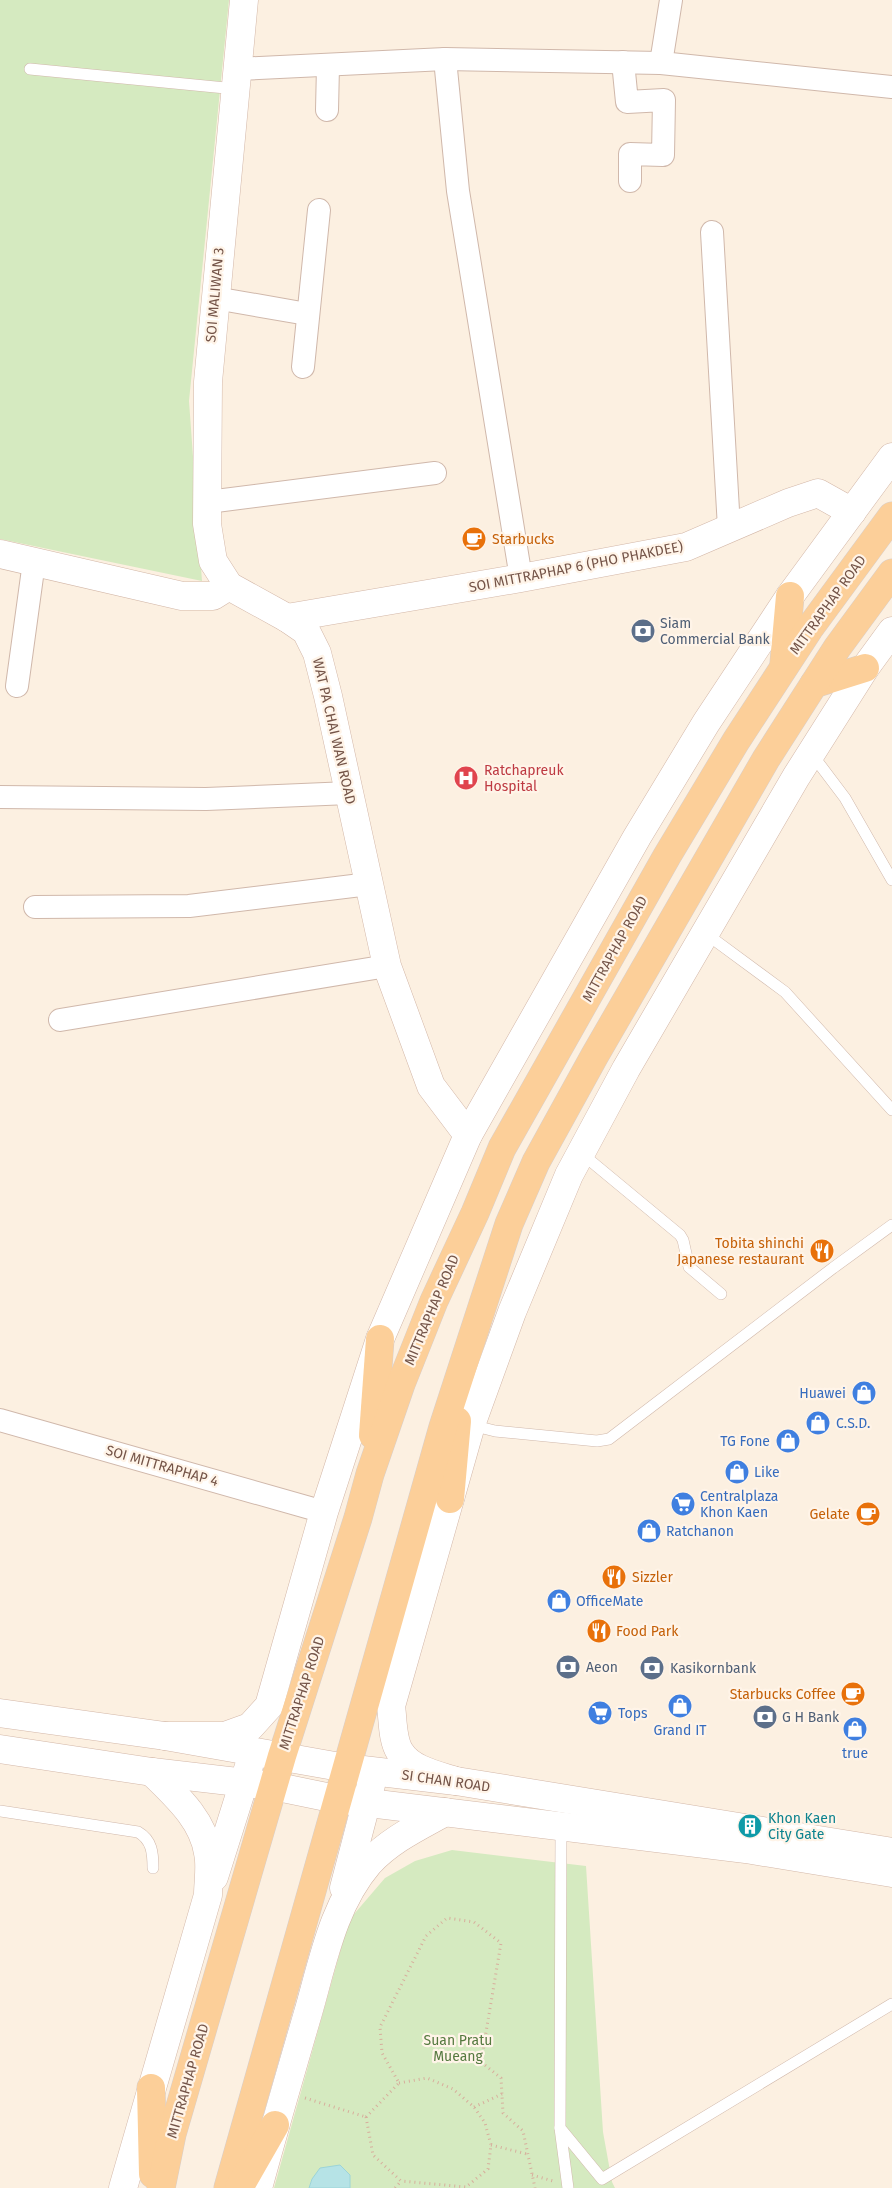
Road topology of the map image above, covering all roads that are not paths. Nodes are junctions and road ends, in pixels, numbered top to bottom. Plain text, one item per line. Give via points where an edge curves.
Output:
1 (244, 0) edge
2 (671, 0) edge
3 (445, 59) junction
4 (623, 62) junction
5 (661, 63) junction
6 (328, 66) junction
7 (30, 69) dead end
8 (237, 79) junction
9 (892, 88) edge
10 (327, 110) dead end
11 (630, 181) dead end
12 (318, 210) dead end
13 (712, 232) dead end
14 (215, 298) junction
15 (307, 314) junction
16 (303, 367) dead end
17 (892, 457) edge
18 (435, 474) dead end
19 (208, 502) junction
20 (852, 512) junction
21 (892, 516) edge
22 (729, 528) junction
23 (0, 554) edge
24 (34, 562) junction
25 (892, 573) edge
26 (521, 578) junction
27 (228, 586) junction
28 (790, 596) junction
29 (288, 618) junction
30 (892, 631) edge
31 (784, 667) junction
32 (864, 668) junction
33 (814, 684) junction
34 (17, 686) dead end
35 (811, 753) junction
36 (349, 793) junction
37 (0, 797) edge
38 (892, 880) edge
39 (369, 884) junction
40 (35, 907) dead end
41 (705, 932) junction
42 (387, 966) junction
43 (60, 1020) dead end
44 (892, 1110) edge
45 (468, 1135) junction
46 (581, 1153) junction
47 (892, 1225) edge
48 (721, 1294) dead end
49 (380, 1339) junction
50 (462, 1370) junction
51 (0, 1420) edge
52 (471, 1425) junction
53 (370, 1474) junction
54 (450, 1499) junction
55 (324, 1512) junction
56 (269, 1706) junction
57 (391, 1706) junction
58 (0, 1713) edge
59 (165, 1736) junction
60 (0, 1749) edge
61 (254, 1751) junction
62 (282, 1756) junction
63 (346, 1768) junction
64 (152, 1772) junction
65 (374, 1772) junction
66 (456, 1781) junction
67 (244, 1783) junction
68 (273, 1786) junction
69 (336, 1798) junction
70 (366, 1802) junction
71 (0, 1811) edge
72 (445, 1812) junction
73 (561, 1825) junction
74 (892, 1852) edge
75 (153, 1868) dead end
76 (892, 1873) edge
77 (208, 1896) junction
78 (339, 1909) junction
79 (892, 2004) edge
80 (151, 2088) junction
81 (275, 2126) junction
82 (560, 2128) junction
83 (568, 2187) edge
84 (123, 2188) edge
85 (153, 2188) edge
86 (161, 2188) edge
87 (228, 2188) edge
88 (240, 2188) edge
89 (258, 2188) edge

1 - 8 main road, SOI MALIWAN 3
2 - 5 street
3 - 4 street
3 - 6 street
3 - 26 street via 458,191
4 - 5 street
4 - 11 street via 627,102 664,100 663,155 630,154
5 - 9 street
6 - 8 street
6 - 10 street
7 - 8 lane
8 - 14 main road, SOI MALIWAN 3
12 - 15 street
13 - 22 street
14 - 15 street
14 - 19 main road, SOI MALIWAN 3 via 208,382
15 - 16 street
17 - 20 main road
18 - 19 street
19 - 27 main road, SOI MALIWAN 3 via 207,524 213,561
20 - 22 main road, SOI MITTRAPHAP 6 (PHO PHAKDEE) via 818,493
20 - 28 main road
21 - 31 main road, MITTRAPHAP ROAD
22 - 26 main road, SOI MITTRAPHAP 6 (PHO PHAKDEE) via 686,547
23 - 24 main road
24 - 27 main road via 182,596 213,596
24 - 34 street
25 - 33 main road
26 - 29 main road, SOI MITTRAPHAP 6 (PHO PHAKDEE)
27 - 29 main road, WAT PA CHAI WAN ROAD
28 - 31 main road
28 - 45 main road via 706,723 637,838
29 - 36 main road, WAT PA CHAI WAN ROAD via 306,631 317,654
30 - 32 main road
31 - 53 main road, MITTRAPHAP ROAD via 667,856 502,1148 430,1310
32 - 33 main road
32 - 35 main road
33 - 50 main road via 766,759 656,947 536,1162 509,1224
35 - 38 lane via 845,798
35 - 41 main road
36 - 37 street via 206,799
36 - 39 main road, WAT PA CHAI WAN ROAD
39 - 40 street via 189,906
39 - 42 main road, WAT PA CHAI WAN ROAD
41 - 44 lane via 785,992
41 - 46 main road
42 - 43 street
42 - 45 main road, WAT PA CHAI WAN ROAD via 431,1086
45 - 49 main road
46 - 48 lane via 680,1235 689,1267
46 - 52 main road via 512,1312
47 - 52 lane via 609,1439 495,1431
49 - 53 main road
49 - 55 main road
50 - 54 main road
50 - 63 main road via 442,1427
51 - 55 street, SOI MITTRAPHAP 4
52 - 54 main road
53 - 62 main road, MITTRAPHAP ROAD
54 - 57 main road
55 - 56 main road
56 - 59 main road via 250,1727 225,1736
56 - 61 main road
57 - 65 main road
57 - 66 main road via 399,1752 420,1769
58 - 59 main road, SI CHAN ROAD
59 - 61 main road, SI CHAN ROAD
60 - 64 main road
61 - 62 main road, SI CHAN ROAD
61 - 67 main road
62 - 63 main road, SI CHAN ROAD
62 - 68 main road, MITTRAPHAP ROAD
63 - 65 main road, SI CHAN ROAD
63 - 69 main road
64 - 67 main road
64 - 77 main road via 196,1820 208,1853
65 - 66 main road, SI CHAN ROAD
65 - 70 main road
66 - 74 main road, SI CHAN ROAD
67 - 68 main road
67 - 77 main road
68 - 69 main road
68 - 86 main road, MITTRAPHAP ROAD via 180,2106
69 - 70 main road
69 - 87 main road
70 - 72 main road
70 - 78 main road
71 - 75 lane via 138,1832 151,1845
72 - 73 main road
72 - 78 main road via 383,1849 365,1869
73 - 76 main road via 746,1849
73 - 82 lane
77 - 80 main road
78 - 81 main road
79 - 82 lane via 602,2179
80 - 84 main road
80 - 85 main road
81 - 88 main road
81 - 89 main road
82 - 83 lane

